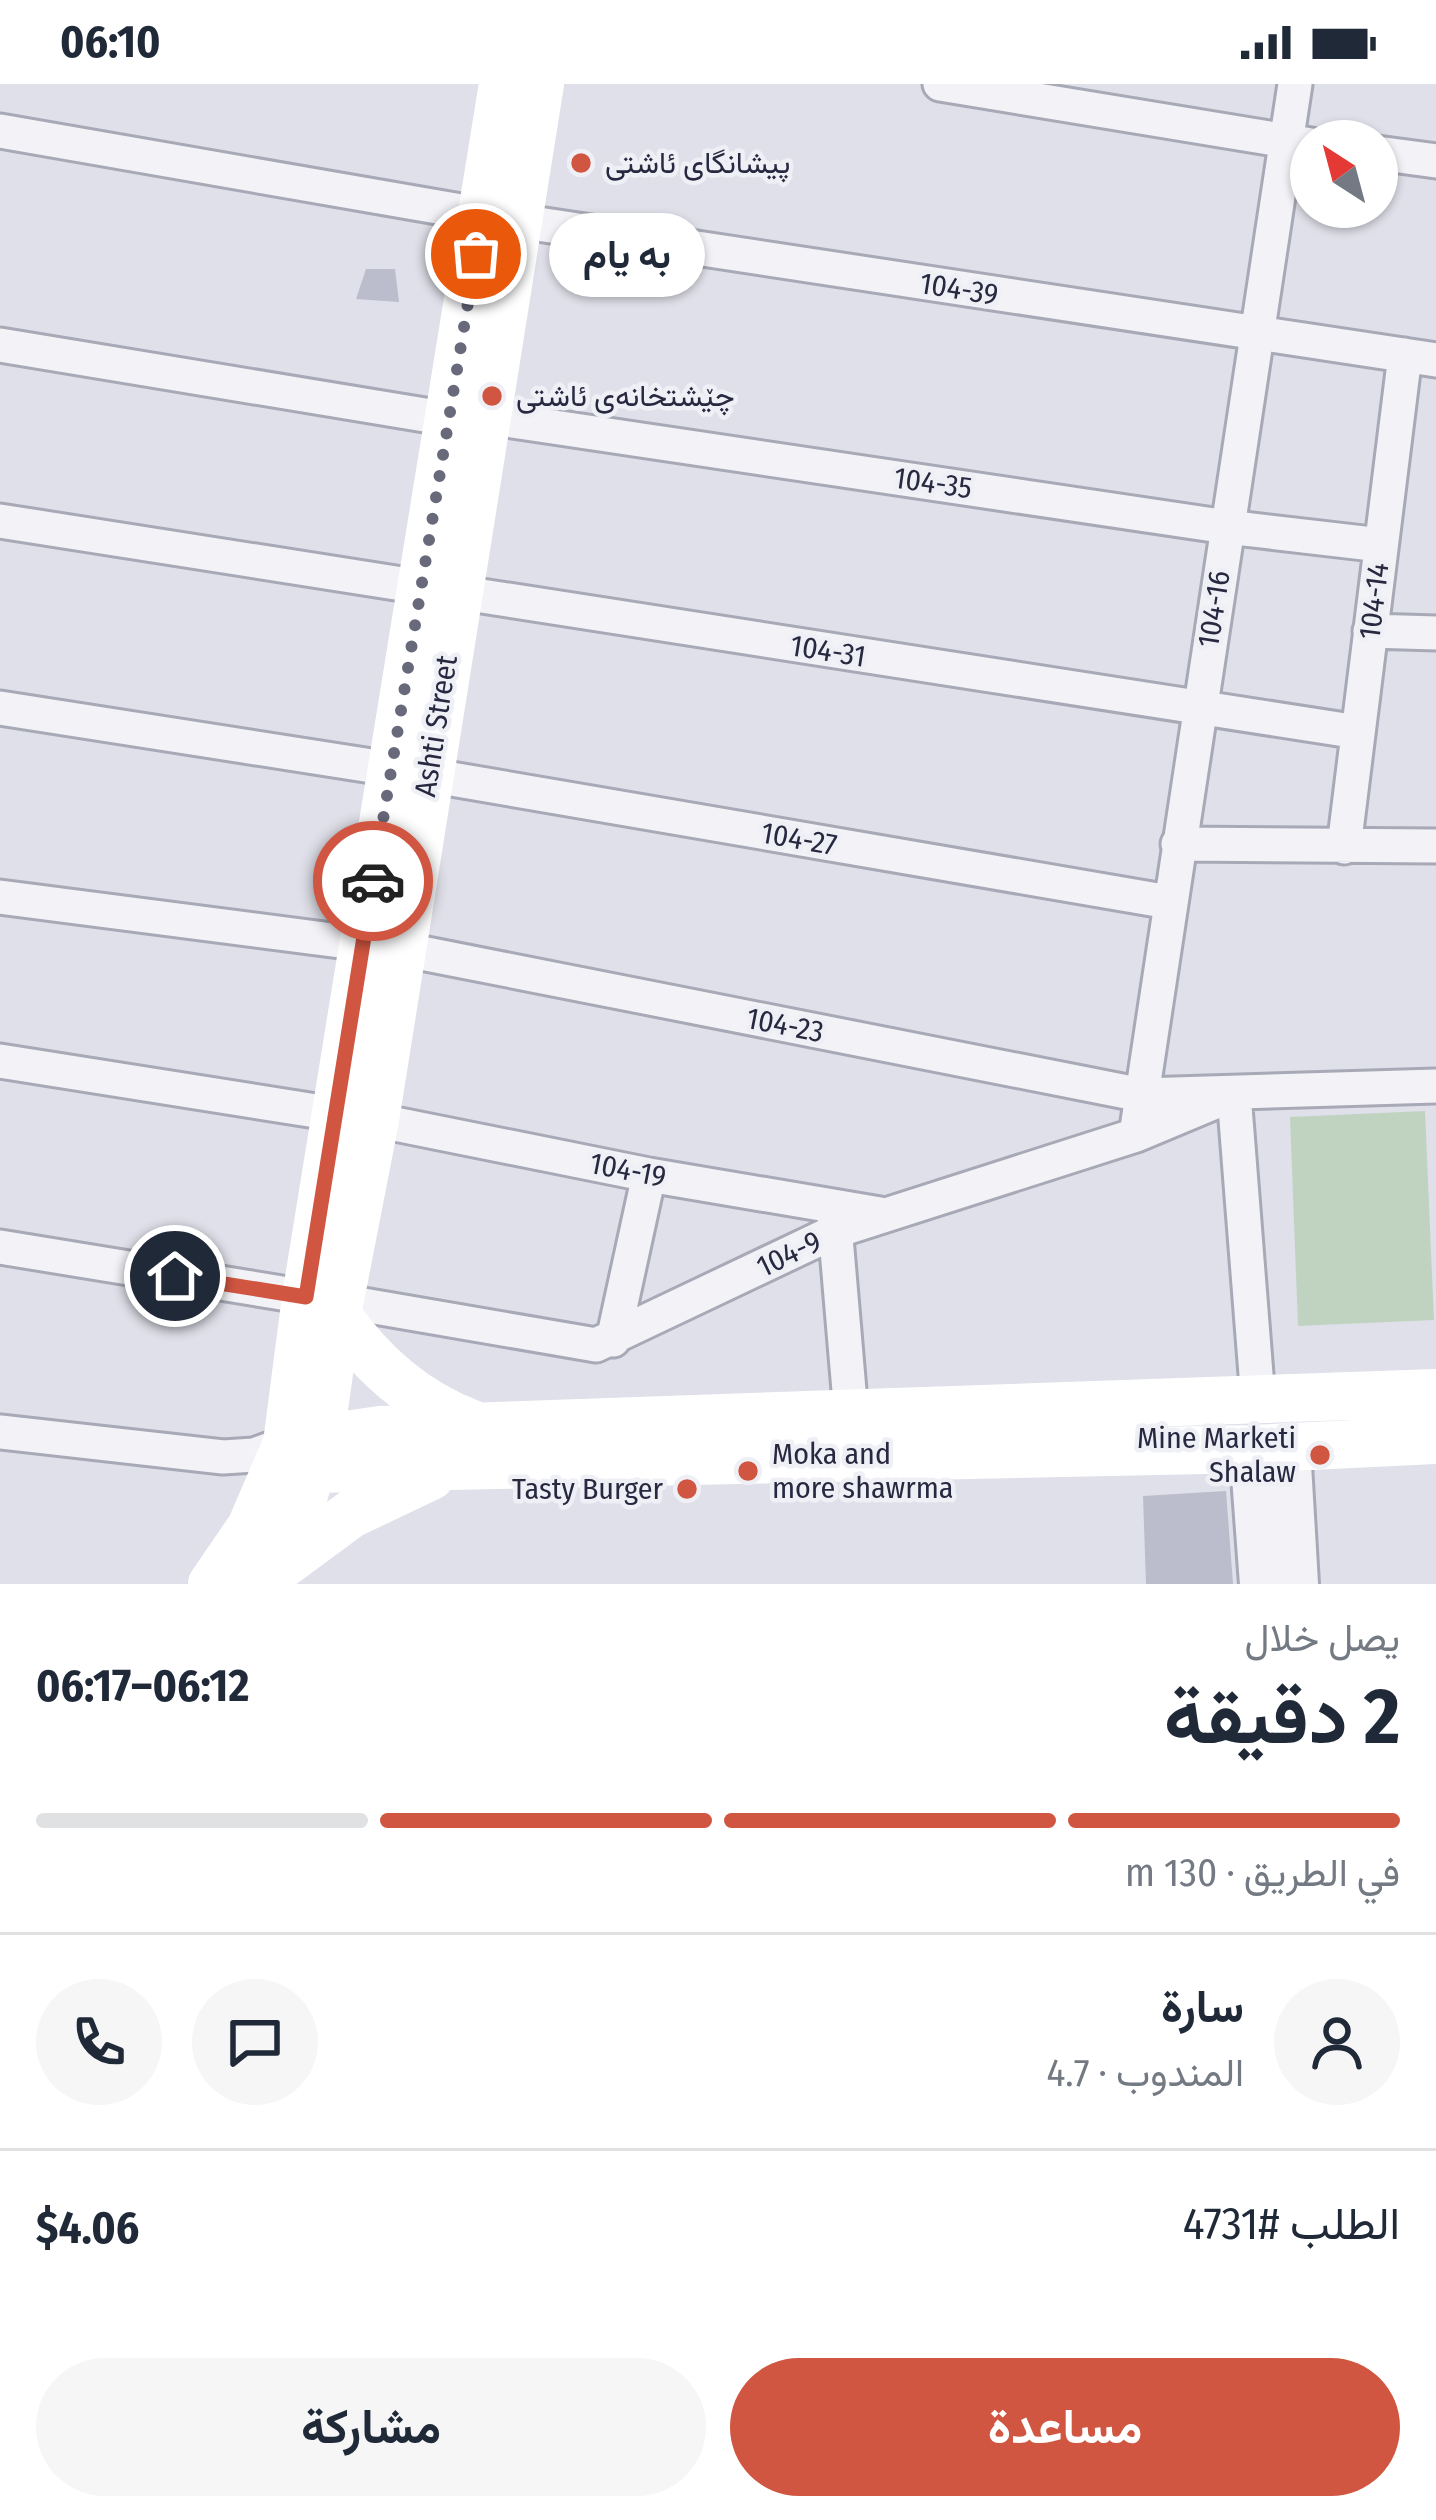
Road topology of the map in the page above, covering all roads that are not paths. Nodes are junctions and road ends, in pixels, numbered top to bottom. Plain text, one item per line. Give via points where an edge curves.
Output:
1 (503, 84) edge
2 (540, 84) edge
3 (940, 84) edge
4 (1295, 84) edge
5 (1297, 120) edge
6 (0, 131) edge
7 (1290, 143) edge
8 (1398, 156) edge
9 (1436, 161) edge
10 (1290, 180) edge
11 (500, 217) junction
12 (1256, 334) junction
13 (0, 345) edge
14 (1420, 357) edge
15 (467, 418) junction
16 (0, 521) edge
17 (1227, 527) junction
18 (1381, 545) junction
19 (439, 589) junction
20 (1370, 632) junction
21 (1436, 633) edge
22 (0, 708) edge
23 (1199, 710) junction
24 (1358, 732) junction
25 (410, 772) junction
26 (1178, 844) junction
27 (1436, 846) edge
28 (1344, 847) junction
29 (0, 897) edge
30 (1169, 902) junction
31 (382, 947) junction
32 (0, 1061) edge
33 (1436, 1086) edge
34 (1234, 1094) junction
35 (1156, 1095) junction
36 (355, 1117) junction
37 (1136, 1135) junction
38 (649, 1175) junction
39 (835, 1218) junction
40 (0, 1247) edge
41 (328, 1304) junction
42 (613, 1340) junction
43 (1436, 1393) edge
44 (1258, 1400) junction
45 (851, 1414) junction
46 (0, 1432) edge
47 (1436, 1440) edge
48 (471, 1447) junction
49 (1270, 1448) junction
50 (299, 1456) junction
51 (212, 1584) edge
52 (258, 1584) edge
53 (1261, 1584) edge
54 (1297, 1584) edge

1 - 11 main road
2 - 11 main road, Ashti Street
3 - 7 street
4 - 5 street, 104-16
6 - 11 street, 104-39
8 - 9 street
10 - 12 street, 104-16
11 - 12 street, 104-39
11 - 15 main road, Ashti Street
12 - 14 street, 104-39
12 - 17 street, 104-16
13 - 15 street, 104-35
14 - 18 street, 104-14
15 - 17 street, 104-35
15 - 19 main road, Ashti Street
16 - 19 street, 104-31
17 - 18 street, 104-35
17 - 23 street, 104-16
18 - 20 street, 104-14
19 - 23 street, 104-31
19 - 25 main road, Ashti Street
20 - 21 street
20 - 24 street, 104-14
22 - 25 street, 104-27
23 - 24 street, 104-31
23 - 26 street, 104-16
24 - 28 street, 104-14
25 - 30 street, 104-27
25 - 31 main road, Ashti Street
26 - 28 street
26 - 30 street, 104-16
27 - 28 street
29 - 31 street, 104-23
30 - 35 street, 104-16
31 - 35 street, 104-23
31 - 36 main road, Ashti Street
32 - 36 street, 104-19
33 - 34 street, 104-23
34 - 35 street, 104-23
34 - 37 street
34 - 44 street
35 - 37 street, 104-16
36 - 38 street, 104-19
36 - 41 main road, Ashti Street
37 - 39 street, 104-19 via 883,1214
38 - 39 street, 104-19
38 - 42 street
39 - 42 street, 104-9
39 - 45 street
40 - 41 street, 104-9
41 - 42 street, 104-9 via 596,1345
41 - 48 main road via 385,1373 447,1415
41 - 50 main road, Ashti Street
43 - 44 main road
44 - 45 main road
45 - 48 main road
46 - 50 street via 223,1457
47 - 49 main road
48 - 49 main road
48 - 50 main road
48 - 52 main road via 352,1514
49 - 53 street
49 - 54 street
50 - 51 main road
50 - 52 main road via 304,1495

